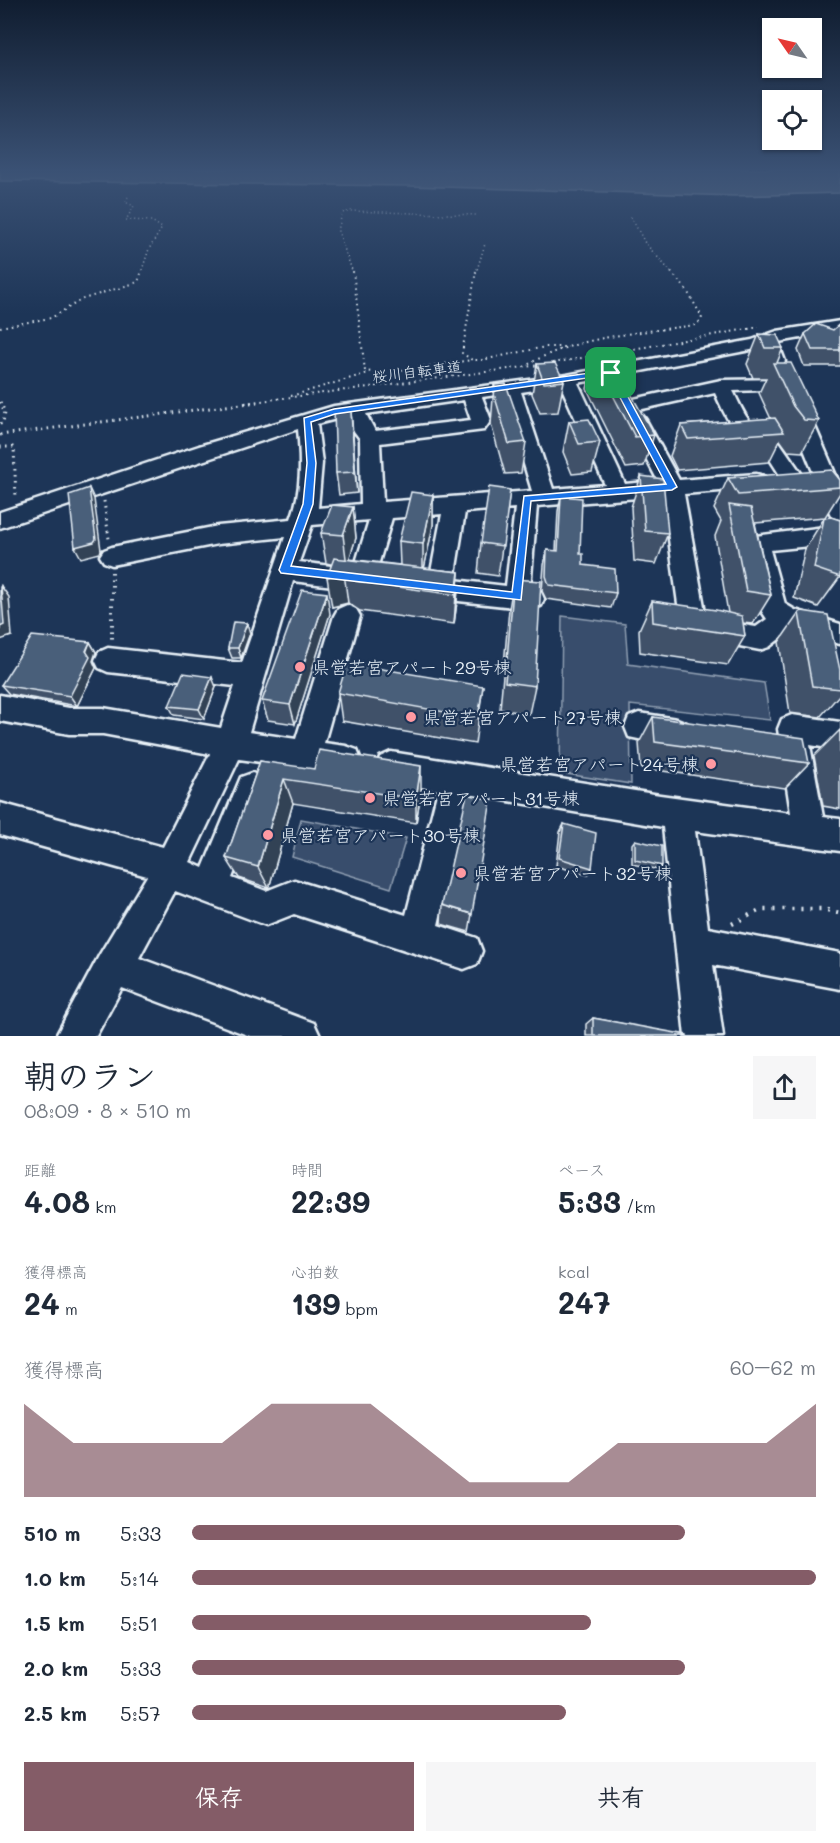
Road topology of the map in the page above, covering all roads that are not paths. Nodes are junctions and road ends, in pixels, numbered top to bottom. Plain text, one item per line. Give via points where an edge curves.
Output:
1 (840, 326) edge
2 (759, 335) junction
3 (611, 373) junction
4 (567, 380) junction
5 (787, 385) junction
6 (721, 386) junction
7 (510, 388) junction
8 (471, 393) junction
9 (628, 406) junction
10 (355, 409) junction
11 (307, 420) junction
12 (370, 438) junction
13 (826, 476) junction
14 (793, 478) junction
15 (672, 487) junction
16 (618, 491) junction
17 (536, 498) junction
18 (455, 504) junction
19 (377, 510) junction
20 (840, 511) edge
21 (8, 517) edge
22 (301, 522) junction
23 (840, 534) edge
24 (112, 556) dead end
25 (284, 570) junction
26 (385, 582) junction
27 (440, 589) junction
28 (347, 616) dead end
29 (787, 618) junction
30 (837, 637) edge
31 (108, 660) dead end
32 (251, 676) junction
33 (0, 708) edge
34 (639, 727) dead end
35 (840, 736) edge
36 (706, 737) edge
37 (231, 744) junction
38 (268, 748) junction
39 (306, 754) junction
40 (456, 778) junction
41 (677, 813) junction
42 (0, 819) edge
43 (825, 833) edge
44 (171, 866) junction
45 (212, 887) junction
46 (418, 936) junction
47 (705, 945) junction
48 (464, 951) dead end
49 (113, 968) junction
50 (840, 971) edge
51 (75, 1036) edge
52 (301, 1036) edge
53 (704, 1036) edge

1 - 2 street
2 - 3 street
2 - 5 street via 771,348
3 - 4 street
3 - 9 street
4 - 7 street
4 - 16 street
5 - 6 street
5 - 13 street
6 - 9 street
6 - 14 street via 744,430 760,442 769,442
7 - 8 street
7 - 17 street
8 - 10 street
8 - 12 street via 481,420 477,426
9 - 15 street
10 - 11 street
10 - 12 street
11 - 21 street
11 - 22 street via 312,463 308,504
12 - 19 street
13 - 14 street
13 - 20 street
14 - 15 street
15 - 16 street
15 - 29 street via 693,618 713,631 760,639
16 - 17 street
17 - 18 street
17 - 27 street via 525,598
18 - 19 street
18 - 27 street
19 - 22 street
19 - 26 street
22 - 24 street
22 - 25 street
23 - 29 street via 756,543 774,610
25 - 26 street
25 - 32 street
26 - 27 street
28 - 39 street
29 - 30 street
31 - 32 street
32 - 37 street
33 - 37 street via 69,721 103,721
34 - 36 street
35 - 43 street via 792,729 783,749
37 - 38 street
37 - 44 street
38 - 39 street
38 - 45 street
39 - 40 street
40 - 41 street
40 - 46 street
41 - 43 street
41 - 47 street
42 - 44 street
44 - 45 street via 180,876
44 - 49 street
45 - 46 street via 266,908 294,897
46 - 48 street
47 - 50 street
47 - 53 street
49 - 51 street
49 - 52 street

